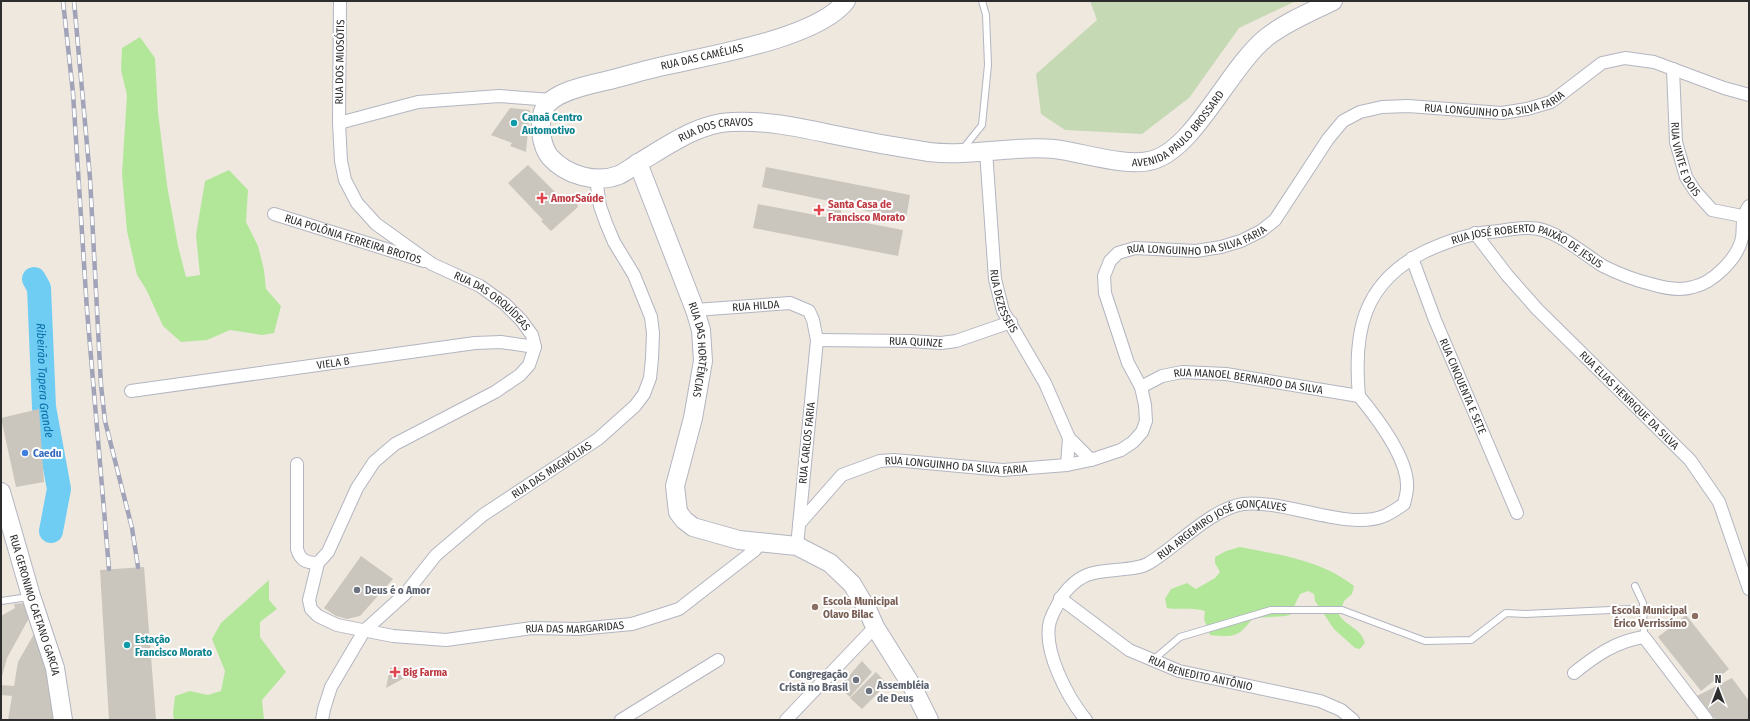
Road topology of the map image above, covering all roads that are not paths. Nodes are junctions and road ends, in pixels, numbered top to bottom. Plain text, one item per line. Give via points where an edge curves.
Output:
1 (340, 1) edge
2 (846, 1) edge
3 (982, 1) edge
4 (1333, 1) edge
5 (1673, 69) junction
6 (1749, 95) edge
7 (552, 100) junction
8 (339, 123) junction
9 (986, 151) junction
10 (958, 155) junction
11 (638, 163) junction
12 (596, 179) junction
13 (1746, 211) edge
14 (274, 214) dead end
15 (1475, 233) junction
16 (1412, 258) junction
17 (432, 264) junction
18 (695, 310) junction
19 (1011, 322) junction
20 (817, 340) junction
21 (535, 347) junction
22 (1141, 387) junction
23 (131, 391) dead end
24 (1359, 396) junction
25 (1069, 438) junction
26 (1092, 460) junction
27 (297, 464) dead end
28 (1067, 465) junction
29 (1, 492) edge
30 (1517, 513) dead end
31 (799, 524) junction
32 (760, 542) junction
33 (797, 546) junction
34 (318, 563) junction
35 (1635, 586) dead end
36 (1749, 589) edge
37 (31, 596) junction
38 (1060, 598) junction
39 (1, 601) edge
40 (1643, 611) junction
41 (875, 627) junction
42 (364, 631) junction
43 (1644, 637) junction
44 (718, 660) dead end
45 (1153, 660) junction
46 (1574, 674) dead end
47 (63, 720) edge
48 (322, 720) edge
49 (620, 720) edge
50 (786, 720) edge
51 (929, 720) edge
52 (1086, 720) edge
53 (1353, 720) edge
54 (1707, 720) edge

1 - 8 street, RUA DOS MIOSÓTIS
2 - 7 main road, RUA DAS CAMÉLIAS via 826,19 805,29 757,45 582,86
3 - 10 lane via 986,15 988,66 982,125
4 - 9 main road, AVENIDA PAULO BROSSARD via 1296,19 1266,38 1249,55 1191,132 1172,150 1153,160 1119,160 1046,148
5 - 6 street, RUA LONGUINHO DA SILVA FARIA
5 - 13 street, RUA VINTE E DOIS via 1676,142 1686,177 1712,210
5 - 22 street, RUA LONGUINHO DA SILVA FARIA via 1654,62 1626,58 1602,63 1551,102 1502,113 1408,106 1382,106 1360,112 1343,121 1328,139 1275,220 1261,231 1241,241 1196,251 1135,248 1118,253 1110,261 1104,276 1106,293 1128,363
7 - 8 street via 499,96 418,102
7 - 12 main road, RUA DOS CRAVOS via 545,106 542,115 545,150 552,160 568,171
8 - 17 street, RUA DAS ORQUÍDEAS via 345,180 357,203 376,224
9 - 10 main road, RUA DOS CRAVOS
9 - 19 street, RUA DEZESSEIS via 995,279 1003,311
10 - 11 main road, RUA DOS CRAVOS via 929,152 778,123 728,122 700,129
11 - 12 main road, RUA DOS CRAVOS via 619,175
11 - 18 main road, RUA DAS HORTÊNCIAS
12 - 42 street, RUA DAS MAGNÓLIAS via 600,206 606,223 634,275 651,317 652,359 650,378 644,394 635,406 598,439 483,515 436,555 405,594
13 - 15 street, RUA JOSÉ ROBERTO PAIXÃO DE JESUS via 1742,238 1730,261 1719,274 1693,288 1664,288 1626,278 1542,230
14 - 17 street, RUA POLÔNIA FERREIRA BROTOS
15 - 16 street, RUA JOSÉ ROBERTO PAIXÃO DE JESUS
15 - 36 street, RUA ELIAS HENRIQUE DA SILVA via 1507,275 1538,308 1690,460 1719,502
16 - 24 street, RUA JOSÉ ROBERTO PAIXÃO DE JESUS via 1394,270 1378,289 1363,318 1358,340
16 - 30 street, RUA CINQUENTA E SETE via 1435,320
17 - 21 street, RUA DAS ORQUÍDEAS via 480,286 505,304 532,335
18 - 20 street, RUA HILDA via 790,303 809,311
18 - 32 main road, RUA DAS HORTÊNCIAS via 701,330 703,361 693,418 675,486 678,512 693,527 739,540
19 - 20 street, RUA QUINZE via 941,344
19 - 25 street, RUA DEZESSEIS via 1045,382
20 - 31 street, RUA CARLOS FARIA
21 - 23 street, VIELA B via 501,342 475,343
21 - 34 street, RUA DAS ORQUÍDEAS via 529,365 520,375 495,392 396,444 374,462 357,488 328,552
22 - 24 street, RUA MANOEL BERNARDO DA SILVA via 1162,376 1182,372 1226,374
22 - 26 street, RUA LONGUINHO DA SILVA FARIA via 1146,421 1142,432 1121,450
24 - 38 street, RUA ARGEMIRO JOSÉ GONÇALVES via 1393,443 1402,464 1407,487 1404,504 1383,516 1358,520 1266,505 1243,504 1224,510 1147,565 1088,575 1071,586
25 - 26 street, RUA DEZESSEIS
25 - 28 street, RUA DEZESSEIS
26 - 28 street, RUA LONGUINHO DA SILVA FARIA
27 - 34 street via 297,548 299,556 304,561
28 - 31 street, RUA LONGUINHO DA SILVA FARIA via 1003,470 894,460 880,461 842,474
29 - 37 main road, RUA GERONIMO CAETANO GARCIA
31 - 33 street, RUA CARLOS FARIA
32 - 33 main road, RUA DAS HORTÊNCIAS
32 - 42 street, RUA DAS MARGARIDAS via 755,550 679,609 632,624 578,629 532,628 446,640
33 - 41 main road via 830,563 852,584
34 - 42 street, RUA DAS ORQUÍDEAS via 309,600 311,610 337,625
35 - 40 lane via 1642,598
37 - 39 lane
37 - 47 main road, RUA GERONIMO CAETANO GARCIA via 55,668
38 - 45 street, RUA BENEDITO ANTÔNIO via 1129,650
38 - 52 street, RUA ARGEMIRO JOSÉ GONÇALVES via 1050,621 1049,639 1053,659 1066,689
40 - 43 lane
40 - 45 lane via 1617,609 1506,613 1471,640 1425,641 1342,610 1272,610 1180,637
41 - 50 street
41 - 51 main road via 912,686
42 - 48 street, RUA DAS MAGNÓLIAS via 331,687
43 - 46 street via 1610,647
43 - 54 street
44 - 49 street
45 - 53 street, RUA BENEDITO ANTÔNIO via 1179,671 1320,701 1341,710

